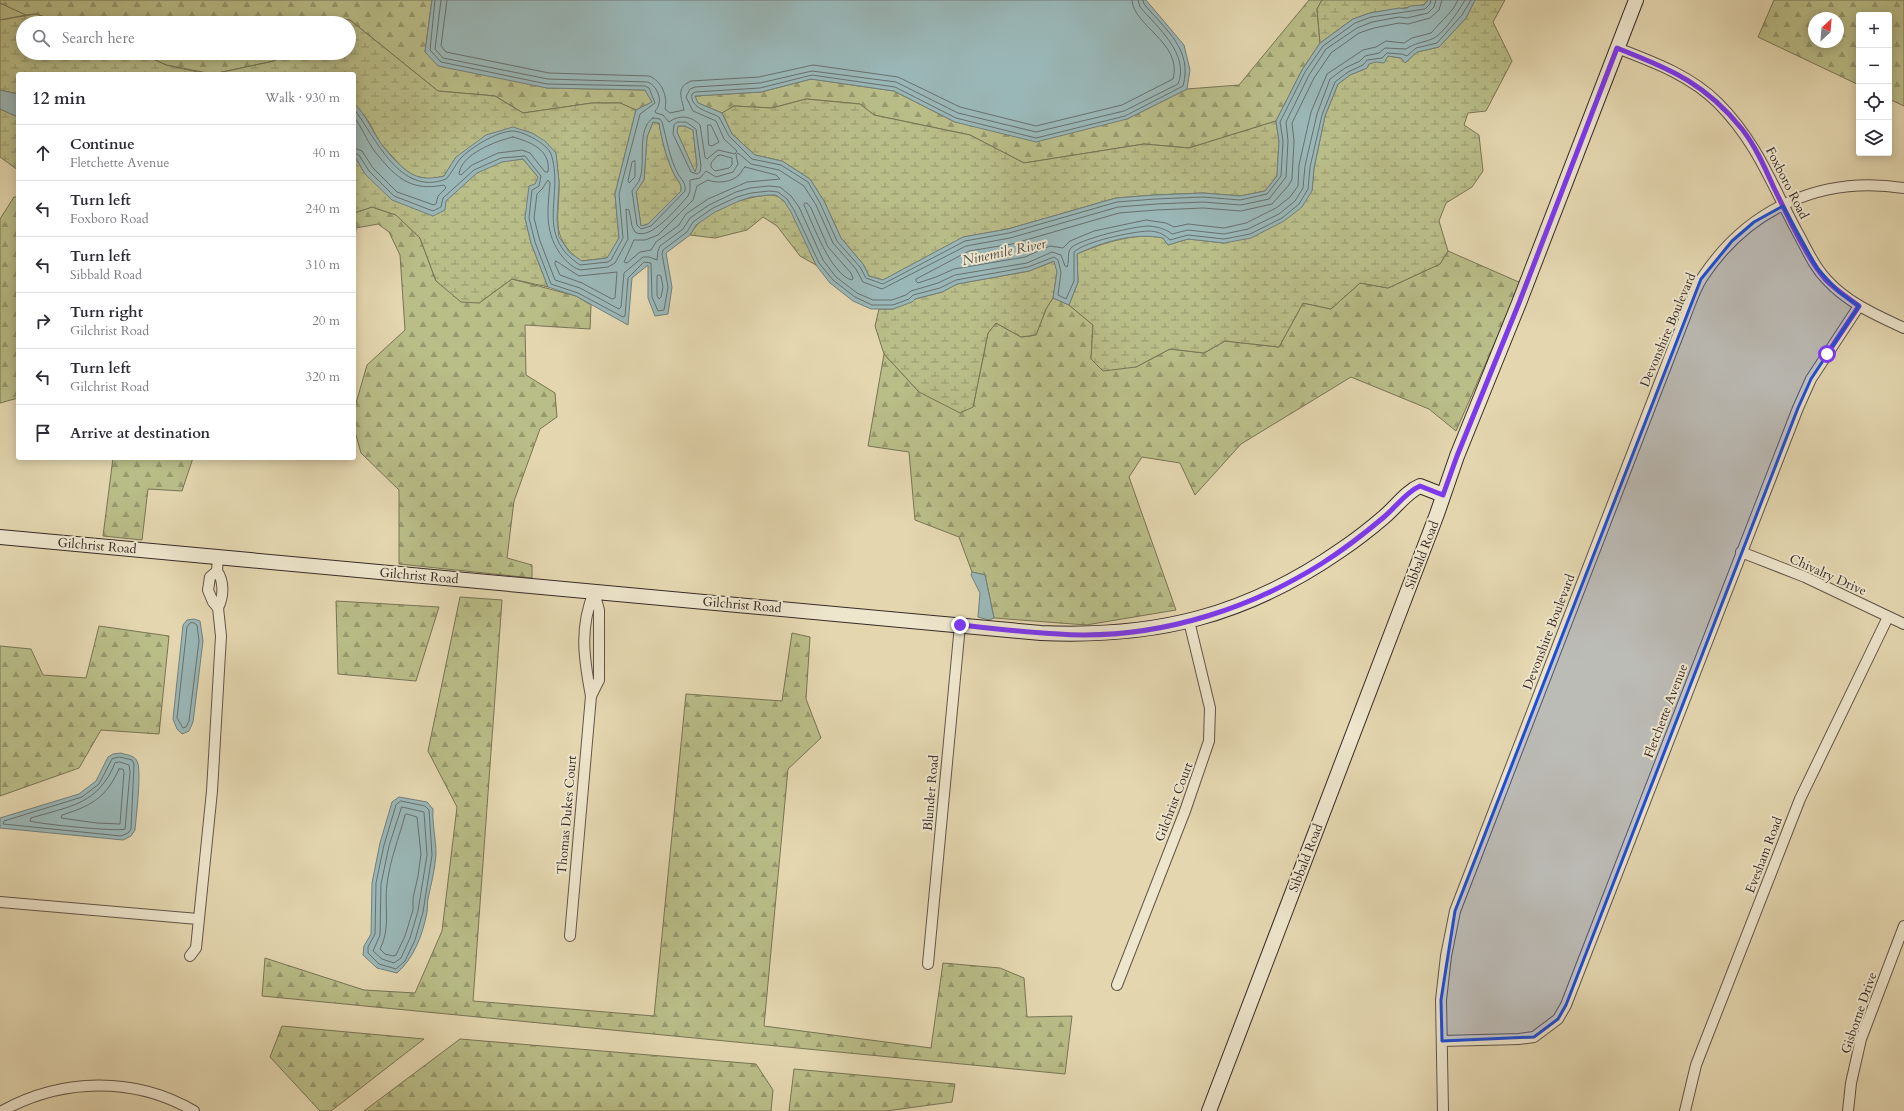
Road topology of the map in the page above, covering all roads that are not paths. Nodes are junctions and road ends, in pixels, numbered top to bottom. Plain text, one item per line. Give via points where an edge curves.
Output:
1 (1636, 0) edge
2 (1617, 48) junction
3 (1904, 188) edge
4 (1783, 206) junction
5 (1859, 306) junction
6 (1904, 328) edge
7 (1443, 495) junction
8 (0, 537) edge
9 (1741, 552) junction
10 (218, 564) junction
11 (594, 592) junction
12 (1888, 617) junction
13 (1189, 621) junction
14 (1904, 624) edge
15 (960, 625) junction
16 (591, 696) junction
17 (0, 902) edge
18 (198, 919) junction
19 (1904, 926) edge
20 (570, 936) dead end
21 (190, 956) dead end
22 (928, 964) dead end
23 (1117, 985) dead end
24 (1442, 1041) junction
25 (2, 1111) edge
26 (194, 1111) edge
27 (1209, 1111) edge
28 (1443, 1111) edge
29 (1684, 1111) edge
30 (1848, 1111) edge

1 - 2 street, Sibbald Road
2 - 4 street, Foxboro Road via 1686,78 1717,102 1743,130 1758,154
2 - 7 street, Sibbald Road
3 - 4 street, Devonshire Boulevard via 1878,185 1826,188 1806,194
4 - 5 street, Foxboro Road via 1817,268 1839,292
4 - 24 street, Devonshire Boulevard via 1754,222 1716,259 1701,279 1685,317 1455,911 1441,1000
5 - 6 street, Foxboro Road
5 - 9 street, Fletchette Avenue via 1811,379
7 - 13 street, Gilchrist Road via 1420,486 1413,489 1384,516 1321,564 1291,582 1232,608
7 - 27 street, Sibbald Road via 1438,514
8 - 10 street, Gilchrist Road
9 - 12 street, Chivalry Drive via 1805,577
9 - 24 street, Fletchette Avenue via 1566,1005 1558,1019 1534,1036 1519,1039
10 - 11 street, Gilchrist Road
10 - 18 street via 210,577 208,590 218,608 221,636 214,760
11 - 15 street, Gilchrist Road
11 - 16 street, Thomas Dukes Court via 587,608 584,631 584,658
11 - 16 street, Thomas Dukes Court via 599,610 599,680
12 - 14 street, Chivalry Drive
12 - 29 street, Evesham Road via 1800,799 1696,1065
13 - 15 street, Gilchrist Road via 1143,630 1084,635
13 - 23 street, Gilchrist Court via 1210,708 1209,741 1185,811
15 - 22 street, Blunder Road
16 - 20 street, Thomas Dukes Court
17 - 18 street
18 - 21 street via 196,948
19 - 30 street, Gisborne Drive via 1862,1039 1851,1083
24 - 28 street, Devonshire Boulevard
25 - 26 street via 38,1094 58,1089 102,1085 141,1090 162,1096

